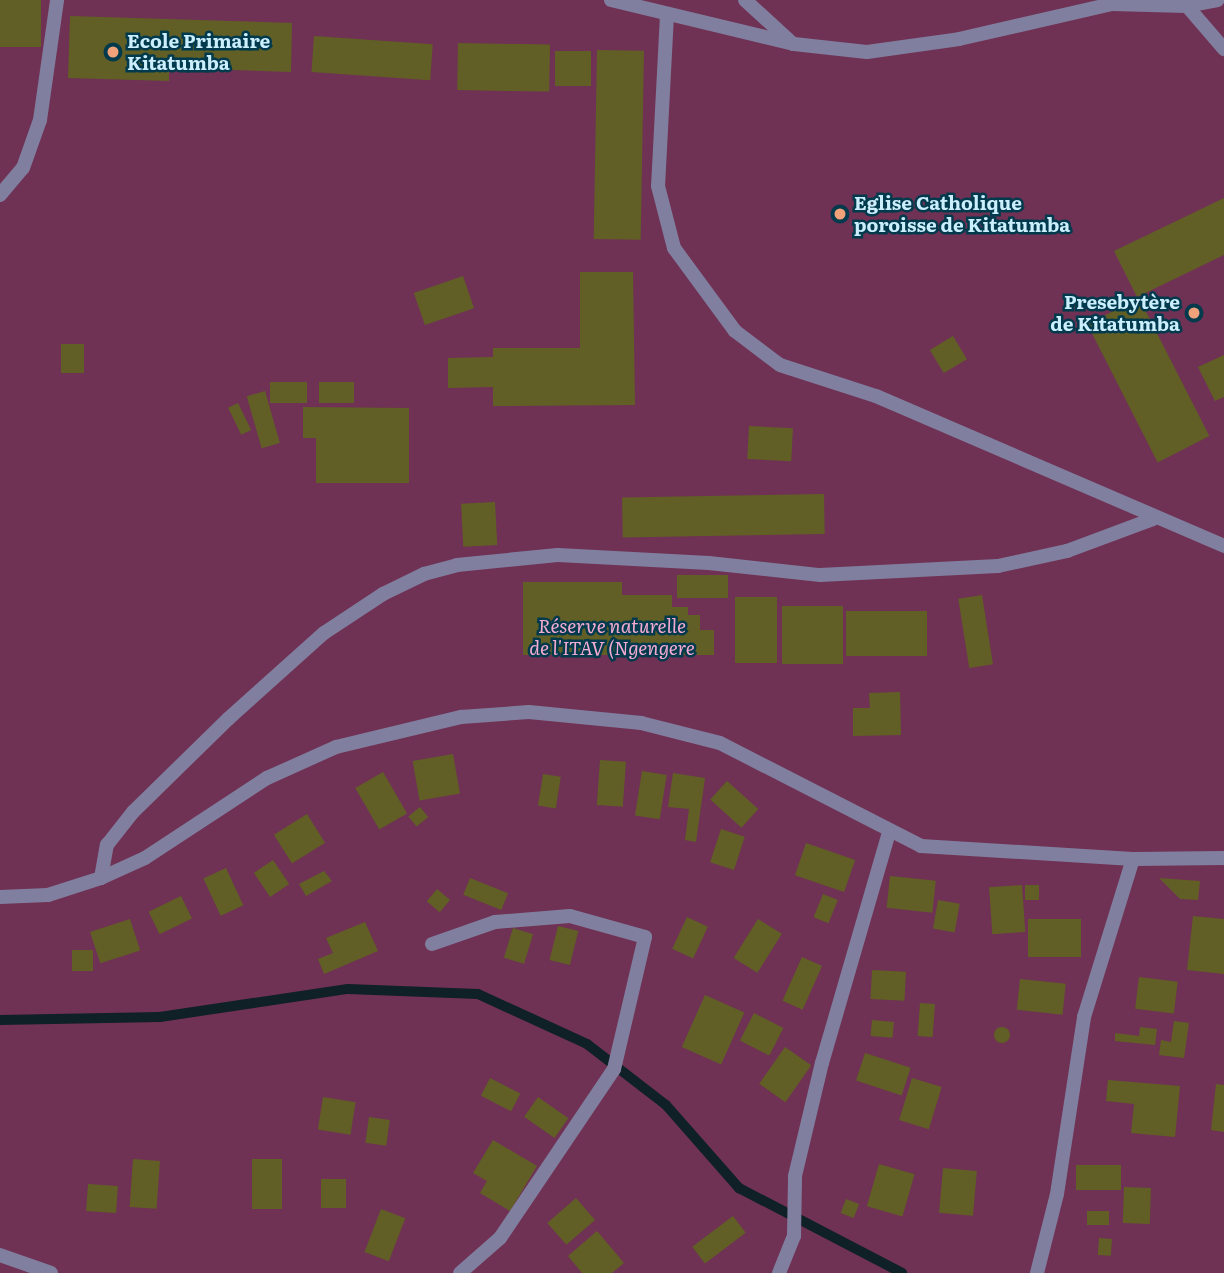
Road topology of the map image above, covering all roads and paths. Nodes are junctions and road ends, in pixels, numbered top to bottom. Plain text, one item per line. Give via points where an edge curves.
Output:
1 (57, 0) edge
2 (611, 0) edge
3 (745, 0) edge
4 (1217, 0) edge
5 (1187, 6) junction
6 (667, 15) junction
7 (794, 44) junction
8 (1224, 49) edge
9 (0, 195) edge
10 (1153, 519) junction
11 (1224, 547) edge
12 (889, 833) junction
13 (1224, 858) edge
14 (1133, 859) junction
15 (100, 878) junction
16 (0, 897) edge
17 (432, 944) dead end
18 (0, 1255) edge
19 (51, 1273) edge
20 (460, 1273) edge
21 (779, 1273) edge
22 (1037, 1273) edge

1 - 9 street via 40,120 23,168
2 - 6 street
3 - 7 street
4 - 5 street
5 - 7 street via 1112,4 959,39 867,52
5 - 8 street
6 - 7 street
6 - 10 street via 658,186 674,248 735,331 780,365 876,396 964,432
10 - 11 street
10 - 15 street via 1068,551 998,566 820,575 709,563 558,555 457,565 424,574 383,594 324,633 228,719 132,812 107,845
12 - 14 street via 921,846
12 - 15 street via 720,743 641,723 529,712 461,717 336,747 267,778 145,858
12 - 21 street via 819,1076 795,1176 794,1236
13 - 14 street
14 - 22 street via 1084,1017 1057,1194
15 - 16 street via 48,895
17 - 20 street via 495,922 570,916 645,937 614,1069 500,1238
18 - 19 street

